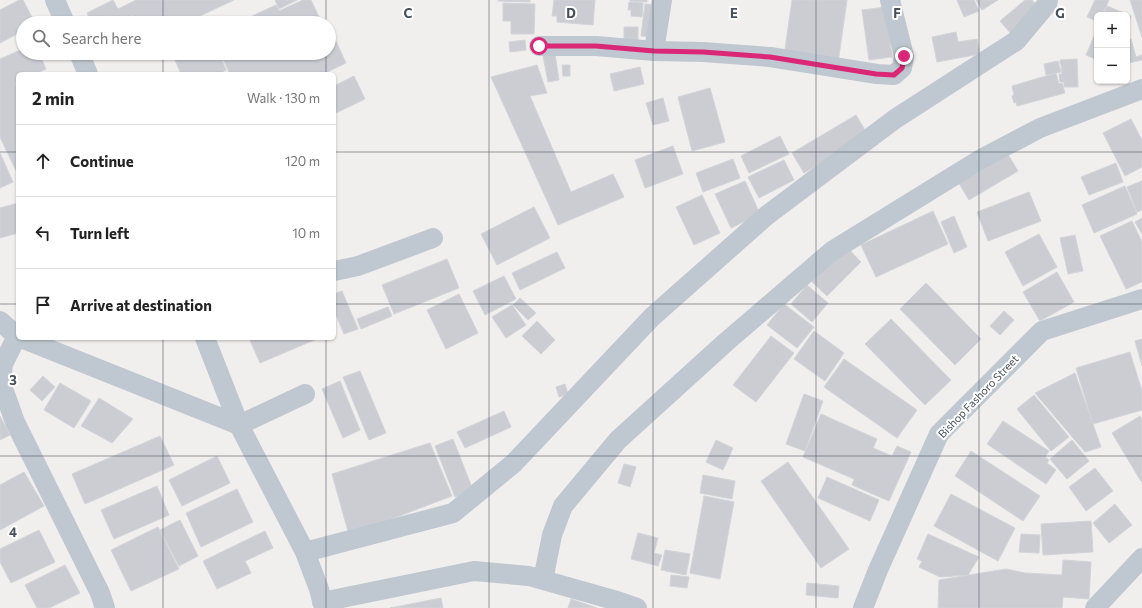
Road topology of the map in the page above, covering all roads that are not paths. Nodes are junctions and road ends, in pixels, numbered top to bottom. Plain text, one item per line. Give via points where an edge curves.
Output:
1 (55, 0) edge
2 (662, 0) edge
3 (890, 0) edge
4 (1048, 0) edge
5 (62, 16) edge
6 (539, 46) dead end
7 (654, 51) junction
8 (82, 60) edge
9 (87, 72) edge
10 (1142, 89) edge
11 (433, 238) dead end
12 (336, 271) edge
13 (1142, 299) edge
14 (0, 321) edge
15 (16, 334) edge
16 (17, 340) edge
17 (26, 340) edge
18 (206, 340) edge
19 (305, 394) dead end
20 (239, 425) junction
21 (1142, 558) edge
22 (307, 559) junction
23 (542, 580) junction
24 (103, 600) edge
25 (322, 600) edge
26 (637, 608) edge
27 (863, 608) edge
28 (1095, 608) edge

1 - 5 street
2 - 7 street
3 - 7 street via 904,56 902,68 894,75 770,57
4 - 22 street via 1016,41 895,120 766,216 652,317 514,463 453,513
6 - 7 street via 596,46
8 - 9 street
10 - 23 street via 1040,128 981,159 832,251 618,440 563,506 552,535
11 - 12 street via 358,266
13 - 27 street, Bishop Fashoro Street via 1042,331 939,434
14 - 15 street
16 - 24 street via 3,364 1,383 14,422
17 - 20 street
18 - 20 street
19 - 20 street
20 - 22 street
21 - 28 street
22 - 25 street
23 - 25 street via 529,576 474,571
23 - 26 street

